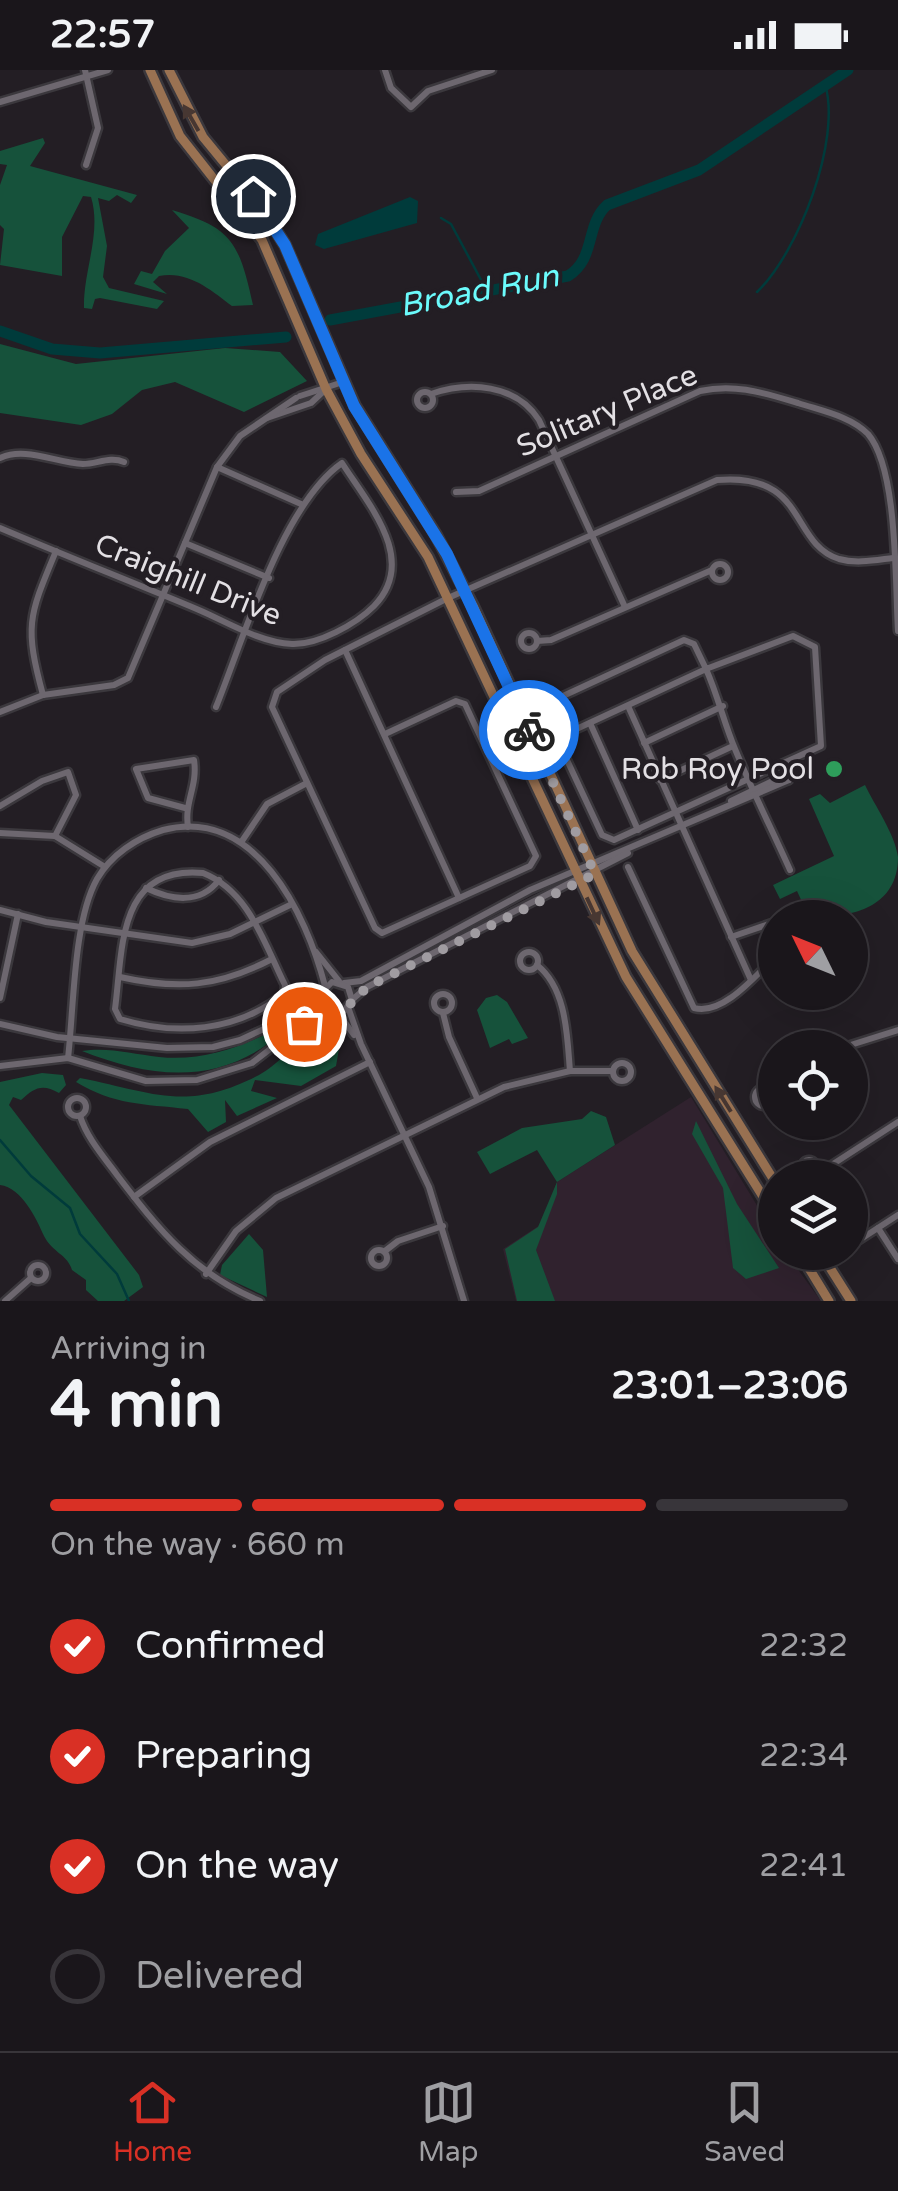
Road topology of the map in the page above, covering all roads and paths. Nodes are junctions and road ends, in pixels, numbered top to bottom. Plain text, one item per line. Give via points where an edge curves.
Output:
1 (108, 70) edge
2 (150, 70) edge
3 (169, 70) edge
4 (385, 70) edge
5 (492, 70) edge
6 (86, 73) edge
7 (0, 102) edge
8 (86, 166) dead end
9 (343, 382) junction
10 (326, 389) junction
11 (309, 392) junction
12 (431, 394) dead end
13 (295, 399) junction
14 (267, 418) junction
15 (556, 456) junction
16 (0, 458) edge
17 (124, 462) dead end
18 (217, 468) junction
19 (456, 492) dead end
20 (302, 504) junction
21 (0, 528) edge
22 (592, 533) junction
23 (185, 543) junction
24 (56, 551) junction
25 (894, 558) junction
26 (712, 570) dead end
27 (269, 578) junction
28 (465, 590) junction
29 (164, 596) junction
30 (448, 598) junction
31 (626, 606) junction
32 (248, 630) junction
33 (898, 631) edge
34 (537, 641) dead end
35 (345, 650) junction
36 (706, 669) junction
37 (43, 695) junction
38 (628, 706) junction
39 (723, 706) junction
40 (216, 707) dead end
41 (0, 712) edge
42 (590, 723) junction
43 (385, 734) junction
44 (557, 738) junction
45 (644, 743) junction
46 (733, 746) junction
47 (660, 780) junction
48 (749, 780) junction
49 (308, 783) junction
50 (755, 792) junction
51 (0, 806) edge
52 (185, 808) junction
53 (675, 813) junction
54 (681, 826) junction
55 (188, 827) junction
56 (638, 830) junction
57 (0, 833) edge
58 (55, 836) junction
59 (242, 841) junction
60 (643, 844) junction
61 (590, 864) junction
62 (105, 867) junction
63 (628, 867) dead end
64 (574, 870) junction
65 (790, 870) dead end
66 (595, 874) junction
67 (220, 880) junction
68 (579, 881) junction
69 (146, 888) junction
70 (460, 899) junction
71 (290, 905) junction
72 (0, 910) edge
73 (18, 914) junction
74 (254, 924) junction
75 (84, 927) junction
76 (758, 928) edge
77 (126, 932) junction
78 (731, 937) junction
79 (312, 947) junction
80 (272, 959) junction
81 (537, 965) dead end
82 (758, 974) edge
83 (120, 977) junction
84 (751, 980) junction
85 (342, 983) junction
86 (325, 986) junction
87 (320, 996) junction
88 (0, 998) edge
89 (350, 1004) junction
90 (443, 1012) dead end
91 (335, 1013) junction
92 (0, 1024) edge
93 (898, 1030) edge
94 (70, 1038) junction
95 (868, 1039) edge
96 (360, 1044) junction
97 (68, 1058) junction
98 (370, 1062) junction
99 (0, 1066) edge
100 (570, 1071) junction
101 (613, 1071) dead end
102 (477, 1098) junction
103 (80, 1116) dead end
104 (898, 1122) edge
105 (405, 1134) junction
106 (761, 1160) edge
107 (839, 1160) edge
108 (758, 1189) edge
109 (134, 1197) junction
110 (898, 1215) edge
111 (443, 1226) junction
112 (878, 1228) junction
113 (868, 1234) edge
114 (384, 1251) dead end
115 (898, 1259) edge
116 (831, 1270) edge
117 (810, 1271) edge
118 (206, 1274) junction
119 (31, 1278) dead end
120 (5, 1301) edge
121 (260, 1301) edge
122 (464, 1301) edge
123 (829, 1301) edge
124 (851, 1301) edge

1 - 6 street
2 - 10 main road via 180,136 262,240
9 -> 3 main road via 282,239 202,137
4 - 5 street via 391,88 412,107 428,92
6 - 7 street
6 - 8 street via 98,134
9 - 10 street
9 - 28 main road
10 - 11 street
10 - 14 street via 311,403
10 - 30 main road
11 - 13 street
11 - 13 street
12 - 15 street via 486,388 514,395 534,412
13 - 14 street
14 - 18 street via 240,436
15 - 19 street, Solitary Place via 479,491
15 - 22 street
15 - 25 street, Solitary Place via 700,391 733,387 780,397 842,417 875,442 888,478
16 - 17 street
18 - 20 street
18 - 23 street
20 - 27 street
20 - 32 street, Craighill Drive via 342,463 388,538 392,565 383,594 362,616 313,640 279,642
21 - 24 street, Craighill Drive
22 - 25 street via 696,486 738,479 784,498 830,555 856,562
22 - 28 street
22 - 31 street
23 - 27 street
23 - 29 street
24 - 29 street, Craighill Drive
24 - 37 street via 28,634
25 - 33 street, Solitary Place
26 - 31 street
27 - 32 street
28 - 30 street
28 - 61 main road
29 - 32 street, Craighill Drive
29 - 37 street via 128,678
30 - 35 street
30 - 64 main road
31 - 34 street
32 - 40 street
35 - 43 street
35 - 49 street via 305,671 272,700
36 - 38 street
36 - 39 street
36 - 44 street via 694,644 684,640 550,702 544,713
36 - 48 street via 793,636 816,647 821,746
37 - 41 street
38 - 42 street
38 - 45 street
39 - 45 street
39 - 46 street
42 - 44 street
42 - 56 street
43 - 70 street
43 - 70 street via 452,702 466,704 535,853 530,866
44 - 56 street via 602,836 614,840
45 - 47 street
46 - 47 street
46 - 48 street
47 - 53 street
48 - 50 street
48 - 53 street
49 - 59 street via 267,804
49 - 70 street via 376,931 386,933
50 - 54 street
50 - 65 street
51 - 58 street via 68,772 76,795
52 - 52 street via 198,782 194,760 136,769 148,798
52 - 55 street
53 - 54 street
53 - 56 street
54 - 60 street
54 - 78 street
55 - 59 street
55 - 62 street via 152,834
57 - 58 street
58 - 62 street
59 - 71 street via 271,870
60 - 61 street
60 - 66 street
61 - 64 street
61 - 66 main road
62 - 75 street
63 - 84 street via 694,1008 718,1003
64 - 68 main road
64 - 85 street via 361,980
66 - 68 street
106 -> 66 main road via 656,994
67 - 69 street via 182,872
67 - 69 street via 207,892 183,898
67 - 74 street
68 - 89 street via 367,987
68 -> 108 main road via 644,1010
69 - 77 street via 130,911
71 - 74 street
71 - 79 street
72 - 73 street
73 - 75 street
73 - 88 street
74 - 77 street via 192,943
74 - 80 street
75 - 77 street
75 - 94 street
76 - 78 street
77 - 83 street
78 - 84 street
79 - 85 street
79 - 86 street
80 - 83 street via 194,987
80 - 83 street via 284,994 232,1021 198,1029 120,1019
81 - 100 street via 559,1000
82 - 84 street
85 - 86 street
85 - 89 street
86 - 87 street
87 - 91 street via 322,1006
87 - 94 street via 304,1010 213,1047
89 - 91 street
89 - 96 street
90 - 102 street
91 - 96 street
91 - 97 street via 313,1016 252,1063 197,1080 146,1081
92 - 94 street
93 - 95 street
94 - 97 street
96 - 98 street
97 - 99 street
98 - 105 street
98 - 109 street via 210,1142
100 - 101 street
100 - 102 street
102 - 105 street
103 - 109 street
104 - 107 street
105 - 111 street
105 - 118 street via 266,1204 236,1230
109 - 118 street
110 - 112 street
111 - 114 street
111 - 122 street
112 - 113 street
112 - 115 street
116 - 124 main road
117 - 123 main road
118 - 121 street
119 - 120 street

